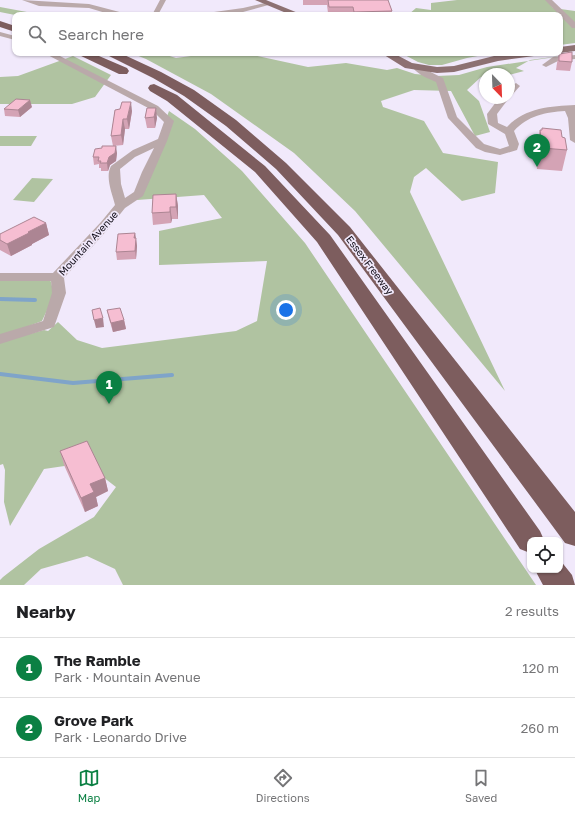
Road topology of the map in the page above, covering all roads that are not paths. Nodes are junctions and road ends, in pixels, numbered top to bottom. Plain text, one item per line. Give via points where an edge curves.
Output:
1 (25, 0) edge
2 (93, 0) edge
3 (163, 0) edge
4 (260, 0) edge
5 (548, 0) edge
6 (269, 4) junction
7 (89, 6) junction
8 (109, 12) edge
9 (157, 12) edge
10 (228, 12) edge
11 (291, 12) edge
12 (560, 12) edge
13 (563, 14) edge
14 (0, 17) edge
15 (12, 19) edge
16 (0, 24) edge
17 (575, 26) edge
18 (12, 28) edge
19 (0, 34) edge
20 (12, 37) edge
21 (575, 48) edge
22 (563, 50) edge
23 (54, 56) edge
24 (89, 56) edge
25 (117, 56) edge
26 (391, 56) edge
27 (512, 56) edge
28 (575, 57) edge
29 (546, 65) dead end
30 (417, 68) junction
31 (454, 69) junction
32 (440, 80) junction
33 (500, 104) edge
34 (572, 108) edge
35 (509, 132) junction
36 (575, 140) edge
37 (162, 141) junction
38 (121, 206) junction
39 (0, 277) edge
40 (57, 277) junction
41 (0, 340) edge
42 (575, 534) edge
43 (528, 537) edge
44 (552, 573) edge
45 (560, 585) edge

1 - 7 street via 39,4
2 - 7 street
3 - 9 street
4 - 6 main road
5 - 12 street
6 - 10 street
6 - 11 main road
7 - 8 street
13 - 17 street
14 - 15 highway
16 - 18 highway
19 - 20 street
21 - 22 main road
23 - 37 street, Mountain Avenue via 155,108 169,121
24 - 43 highway via 172,98 260,169 324,239
25 - 42 highway, Essex Freeway via 183,89 231,123 281,166 344,231
26 - 30 main road
27 - 31 main road
28 - 29 street via 556,59
30 - 31 main road
30 - 32 street
31 - 32 street
32 - 35 street via 453,118 480,146 500,152 513,148
33 - 35 street via 492,114 493,124
34 - 35 street via 536,113 518,120
34 - 36 street
37 - 38 street, Mountain Avenue via 139,194
37 - 38 street, Mountain Avenue via 141,148 115,168 115,184
38 - 40 street, Mountain Avenue
39 - 40 street
40 - 41 street, Mountain Avenue via 59,293 49,324
44 - 45 highway

